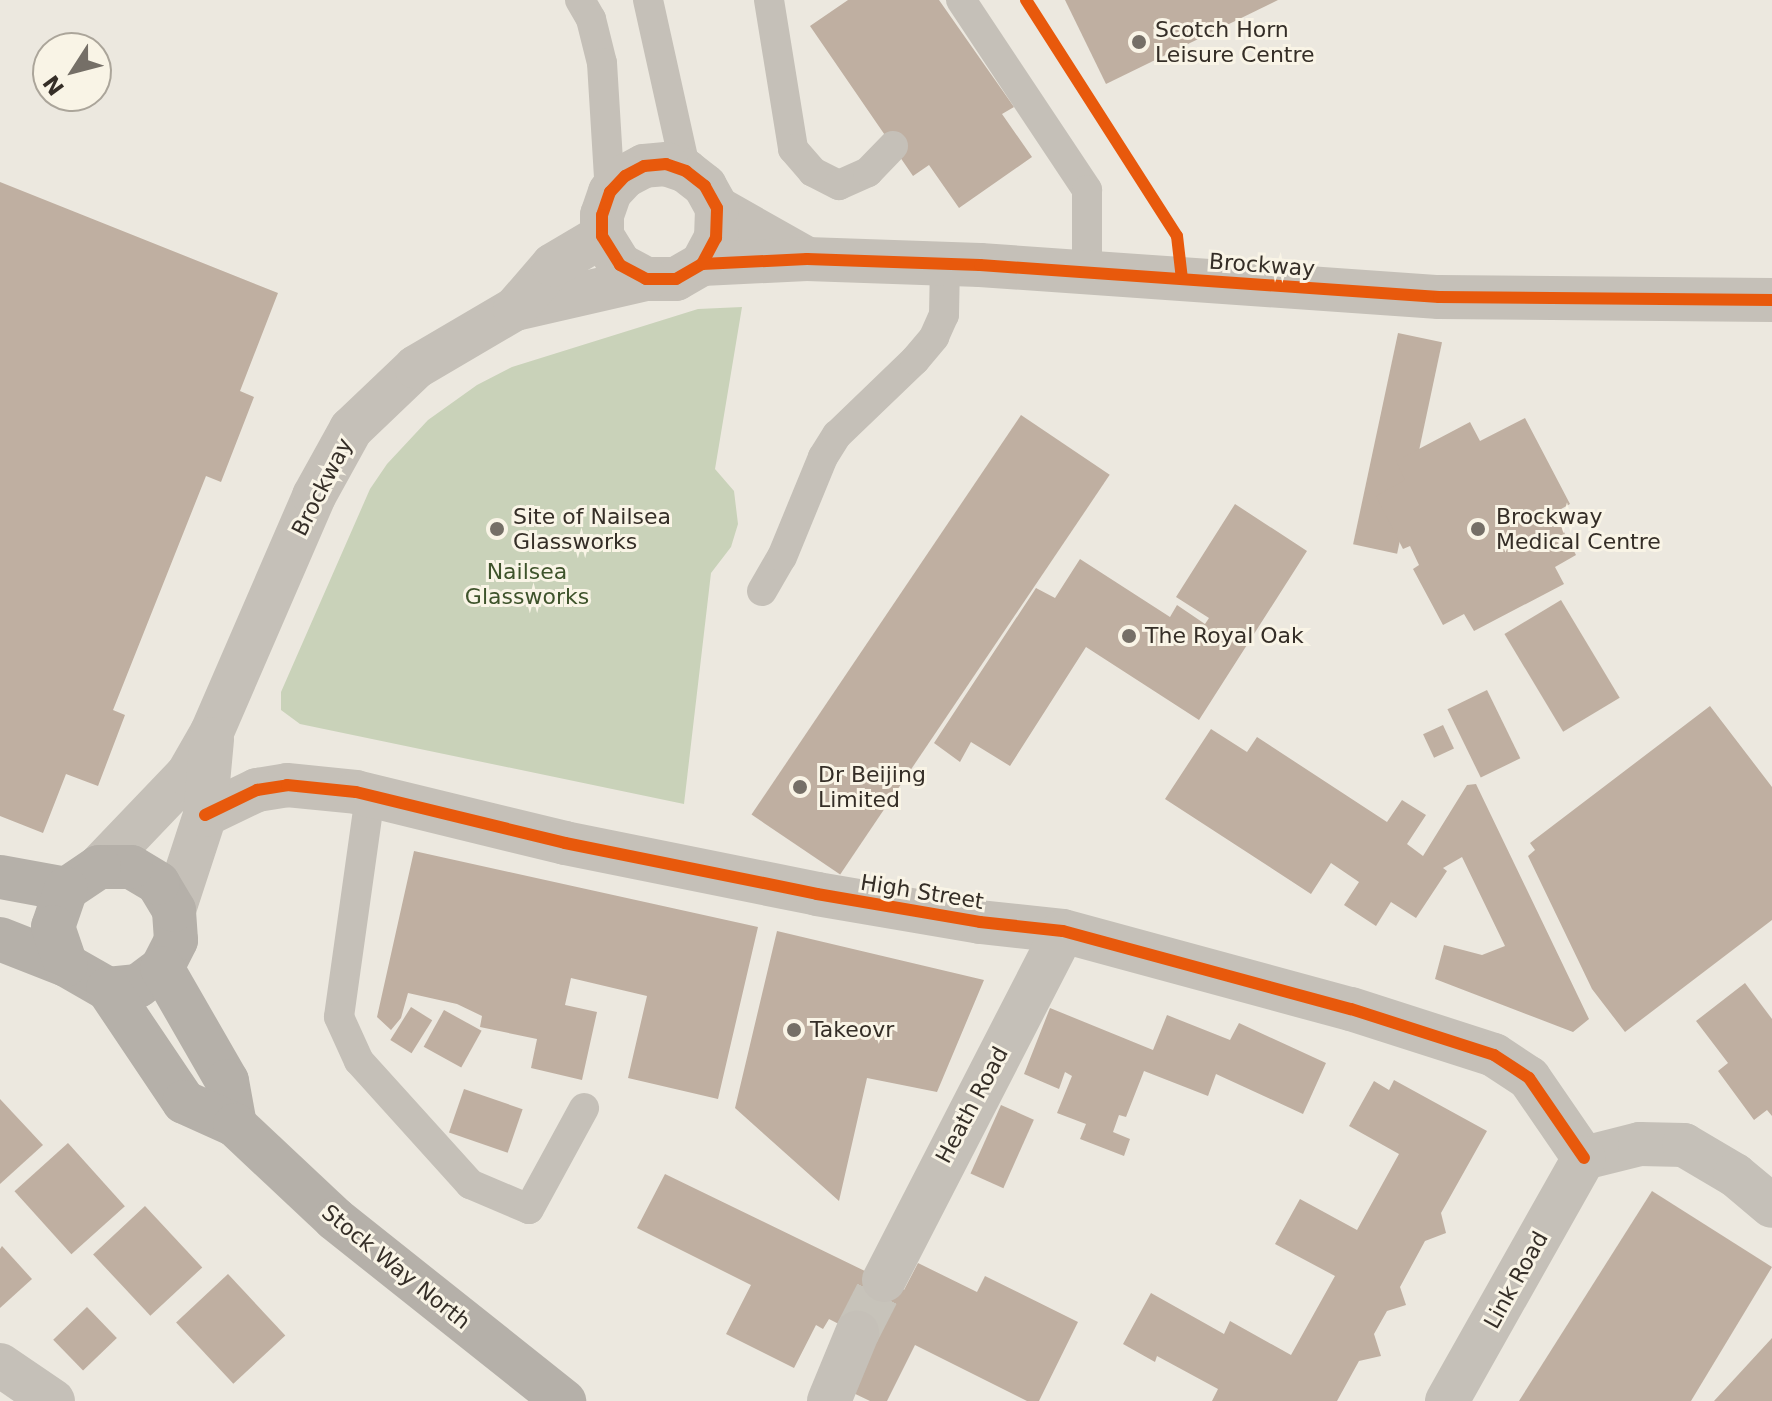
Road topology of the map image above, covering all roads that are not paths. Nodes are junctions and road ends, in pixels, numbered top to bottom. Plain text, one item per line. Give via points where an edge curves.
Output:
1 (648, 0) edge
2 (769, 0) edge
3 (961, 0) edge
4 (590, 6) edge
5 (893, 146) dead end
6 (686, 171) junction
7 (610, 192) junction
8 (717, 208) junction
9 (602, 236) junction
10 (807, 259) junction
11 (702, 264) junction
12 (945, 265) junction
13 (1087, 272) junction
14 (646, 279) junction
15 (1772, 300) edge
16 (515, 309) junction
17 (762, 591) dead end
18 (212, 732) junction
19 (370, 796) junction
20 (205, 815) junction
21 (0, 877) edge
22 (83, 878) junction
23 (174, 910) junction
24 (1063, 931) junction
25 (0, 939) edge
26 (66, 965) junction
27 (162, 968) junction
28 (108, 989) junction
29 (584, 1108) dead end
30 (235, 1125) junction
31 (1584, 1158) junction
32 (1772, 1206) edge
33 (884, 1280) tunnel mouth
34 (857, 1333) tunnel mouth
35 (0, 1365) edge
36 (53, 1401) edge
37 (564, 1401) edge
38 (829, 1401) edge
39 (1447, 1401) edge

1 - 6 lane
2 - 5 lane via 793,149 813,172 839,185 868,172
3 - 13 lane via 1087,190
4 - 7 lane via 602,63
6 - 7 street via 666,164 644,166
6 - 8 street, Brockway via 705,186
7 - 9 street
8 - 10 street, Brockway
8 - 11 street via 716,238
9 - 14 street via 620,265
9 - 16 street, Brockway via 553,265
10 - 11 street, Brockway
10 - 12 street, Brockway
11 - 14 street, Brockway via 676,279
12 - 13 street, Brockway
12 - 17 lane via 944,315 934,337 837,435
13 - 15 street, Brockway via 1439,297
14 - 16 street, Brockway
16 - 18 street, Brockway via 416,367 351,429 314,496
18 - 20 street, Brockway
18 - 22 street, Brockway via 188,774
19 - 20 street, High Street via 287,785 257,790
19 - 24 street, High Street via 565,843 817,894
19 - 29 lane via 339,1017 359,1061 470,1184 529,1209
20 - 23 street, Brockway
21 - 22 main road
22 - 23 main road via 131,867 158,883
22 - 26 main road via 53,927
23 - 27 main road via 176,940
24 - 31 street, High Street via 1310,997 1494,1055 1529,1078
24 - 33 street, Heath Road
25 - 26 main road
26 - 28 main road, Stock Way North
27 - 28 main road via 138,986
27 - 30 main road via 227,1081
28 - 30 main road, Stock Way North via 184,1102
30 - 37 main road, Stock Way North via 335,1219
31 - 32 street via 1640,1144 1684,1145 1735,1175
31 - 39 street, Link Road
34 - 38 street
35 - 36 street

